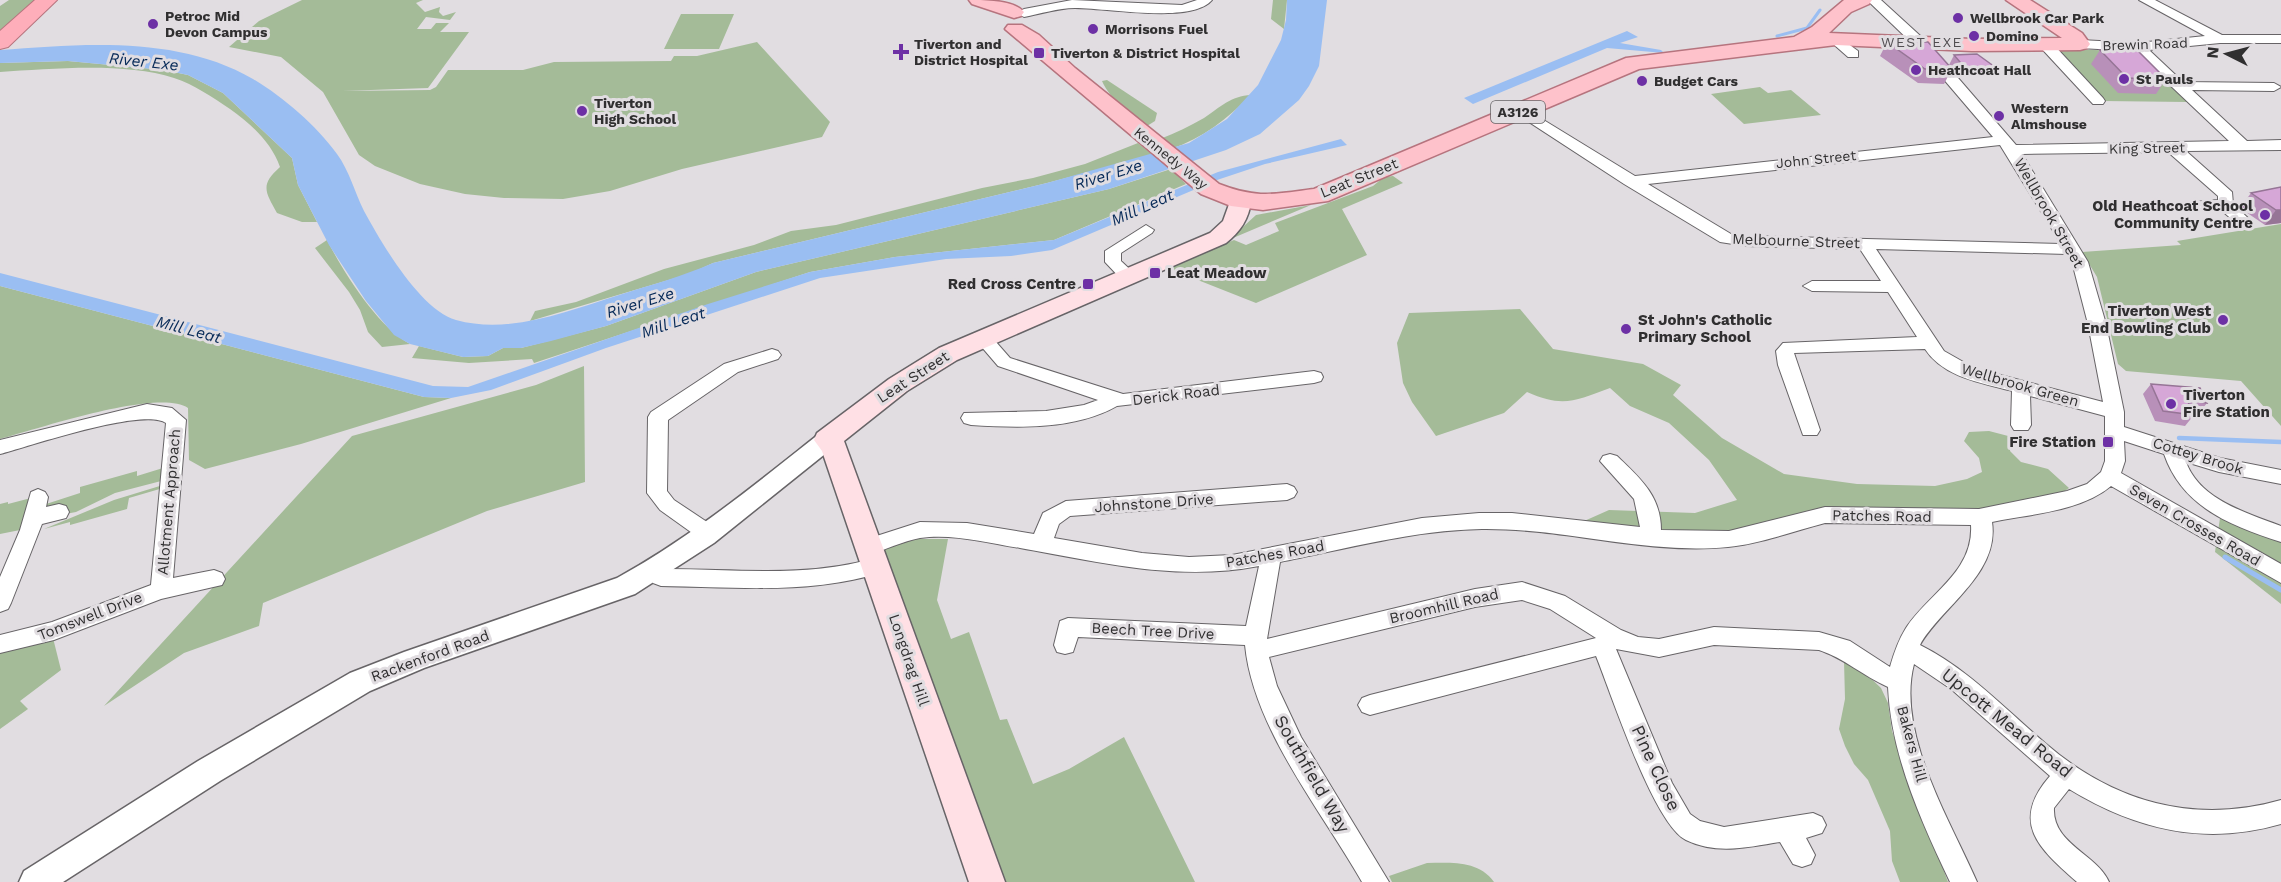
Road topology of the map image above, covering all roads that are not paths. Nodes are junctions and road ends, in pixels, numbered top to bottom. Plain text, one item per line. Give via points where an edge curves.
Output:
1 (47, 0) edge
2 (974, 0) edge
3 (979, 0) edge
4 (1206, 0) edge
5 (1862, 0) edge
6 (1873, 0) edge
7 (2016, 0) edge
8 (2145, 0) edge
9 (1019, 19) junction
10 (1830, 35) junction
11 (2220, 39) junction
12 (2281, 39) edge
13 (0, 42) edge
14 (1919, 43) junction
15 (2080, 44) junction
16 (2046, 46) junction
17 (2138, 47) junction
18 (2179, 86) junction
19 (2274, 87) dead end
20 (2098, 101) dead end
21 (1519, 111) junction
22 (2007, 145) junction
23 (2281, 145) edge
24 (2243, 146) junction
25 (2172, 147) junction
26 (1630, 181) junction
27 (1240, 201) junction
28 (2200, 205) dead end
29 (2225, 205) junction
30 (2241, 219) dead end
31 (1146, 230) dead end
32 (1864, 243) junction
33 (2073, 249) junction
34 (1129, 277) junction
35 (1812, 286) dead end
36 (1893, 287) junction
37 (983, 338) junction
38 (1931, 343) junction
39 (772, 356) dead end
40 (1314, 377) dead end
41 (2021, 387) junction
42 (1115, 399) junction
43 (971, 418) dead end
44 (2115, 422) junction
45 (2021, 425) dead end
46 (1810, 430) dead end
47 (827, 440) junction
48 (0, 447) edge
49 (2172, 449) junction
50 (1614, 473) dead end
51 (2110, 476) junction
52 (2281, 477) edge
53 (1287, 493) dead end
54 (38, 497) dead end
55 (59, 512) dead end
56 (1979, 517) junction
57 (33, 518) junction
58 (709, 534) junction
59 (2281, 534) edge
60 (1650, 537) junction
61 (1042, 543) junction
62 (871, 556) junction
63 (1268, 556) junction
64 (655, 571) junction
65 (2281, 574) edge
66 (214, 579) dead end
67 (162, 588) junction
68 (0, 603) edge
69 (1608, 641) junction
70 (1256, 643) junction
71 (0, 644) edge
72 (1065, 645) dead end
73 (1906, 649) junction
74 (1899, 681) junction
75 (1370, 705) dead end
76 (2066, 773) junction
77 (2277, 819) edge
78 (1813, 825) dead end
79 (1787, 830) junction
80 (1802, 855) dead end
81 (35, 882) edge
82 (987, 882) edge
83 (1376, 882) edge
84 (1964, 882) edge
85 (2096, 882) edge

1 - 13 highway
2 - 9 main road, Kennedy Way / A3126
3 - 9 main road, Kennedy Way / A3126
4 - 9 street via 1182,9 1090,6
5 - 10 main road via 1840,9
6 - 14 street, Wellbrook Street
7 - 15 main road
8 - 11 street
9 - 27 main road, Kennedy Way / A3126 via 1032,39 1067,73 1204,186
10 - 14 main road, A3126 via 1857,47
10 - 21 main road, Leat Street / A3126 via 1634,63
11 - 12 street, Brewin Road
11 - 17 street, Brewin Road
14 - 16 main road, A3126
14 - 22 street, Wellbrook Street
15 - 16 main road, A3126
15 - 17 street, Brewin Road
16 - 20 street
17 - 18 street
18 - 19 street
18 - 24 street
21 - 26 street, Melbourne Street
21 - 27 main road, Leat Street / A3126 via 1318,196 1294,201
22 - 25 street, King Street
22 - 26 street, John Street
22 - 33 street, Wellbrook Street
23 - 24 street, King Street
24 - 25 street, King Street
25 - 29 street via 2226,195
26 - 32 street, Melbourne Street via 1726,238
27 - 34 main road, Leat Street via 1239,213 1228,231 1218,238
28 - 29 street
29 - 30 street
31 - 34 street via 1113,251 1113,262
32 - 33 street, Melbourne Street
32 - 36 street, Wellbrook Green
33 - 44 street, Wellbrook Street via 2093,304
34 - 37 main road, Leat Street
35 - 36 street
36 - 38 street, Wellbrook Green
37 - 42 street, Derick Road via 1004,362
37 - 47 main road, Leat Street via 919,370
38 - 41 street, Wellbrook Green via 1938,355 1958,368
38 - 46 street via 1789,347 1785,351 1787,365
39 - 58 street via 731,368 658,417 657,493 667,505
40 - 42 street, Derick Road via 1136,401
41 - 44 street, Wellbrook Green
41 - 45 street
42 - 43 street via 1105,406 1037,418
44 - 49 street, Cottey Brook
44 - 51 street, Wellbrook Street via 2115,461
47 - 58 street, Rackenford Road
47 - 62 main road, Longdrag Hill via 834,446
48 - 67 street, Allotment Approach via 129,413 169,413 176,420 176,435
49 - 52 street, Cottey Brook via 2237,470
49 - 59 street via 2195,492 2214,508
50 - 60 street via 1646,499 1651,512
51 - 56 street, Patches Road via 2094,489 2070,498
51 - 65 street, Seven Crosses Road
53 - 61 street, Johnstone Drive via 1066,509 1050,519
54 - 57 street
55 - 57 street
56 - 60 street, Patches Road via 1825,515 1729,539
56 - 73 street, Bakers Hill via 1983,522 1981,539 1964,578 1914,634
57 - 68 street
58 - 64 street, Rackenford Road
60 - 63 street, Patches Road via 1512,521 1479,521 1422,526
61 - 62 street, Patches Road via 968,531 920,530
61 - 63 street, Patches Road via 1142,561 1189,565
62 - 64 street, Patches Road via 845,575 812,579 661,577
62 - 82 main road, Longdrag Hill
63 - 70 street, Southfield Way via 1270,573 1255,624
64 - 81 street, Rackenford Road via 606,593 360,682 227,759
66 - 67 street, Tomswell Drive
67 - 71 street, Tomswell Drive via 69,626
69 - 70 street, Broomhill Road via 1557,602 1531,593 1508,591
69 - 74 street, Broomhill Road via 1646,648 1714,636 1819,641 1842,648
69 - 75 street
69 - 79 street, Pine Close via 1662,789 1681,822 1693,831 1724,839
70 - 72 street, Beech Tree Drive via 1068,627
70 - 83 street, Southfield Way via 1263,680 1287,738
73 - 74 street, Bakers Hill
73 - 76 street, Upcott Mead Road via 1937,666
74 - 84 street, Bakers Hill via 1900,708 1908,741
76 - 77 street, Upcott Mead Road via 2126,804 2187,822 2236,824
76 - 85 street via 2047,798 2041,810 2042,821 2054,844
78 - 79 street, Pine Close
79 - 80 street

